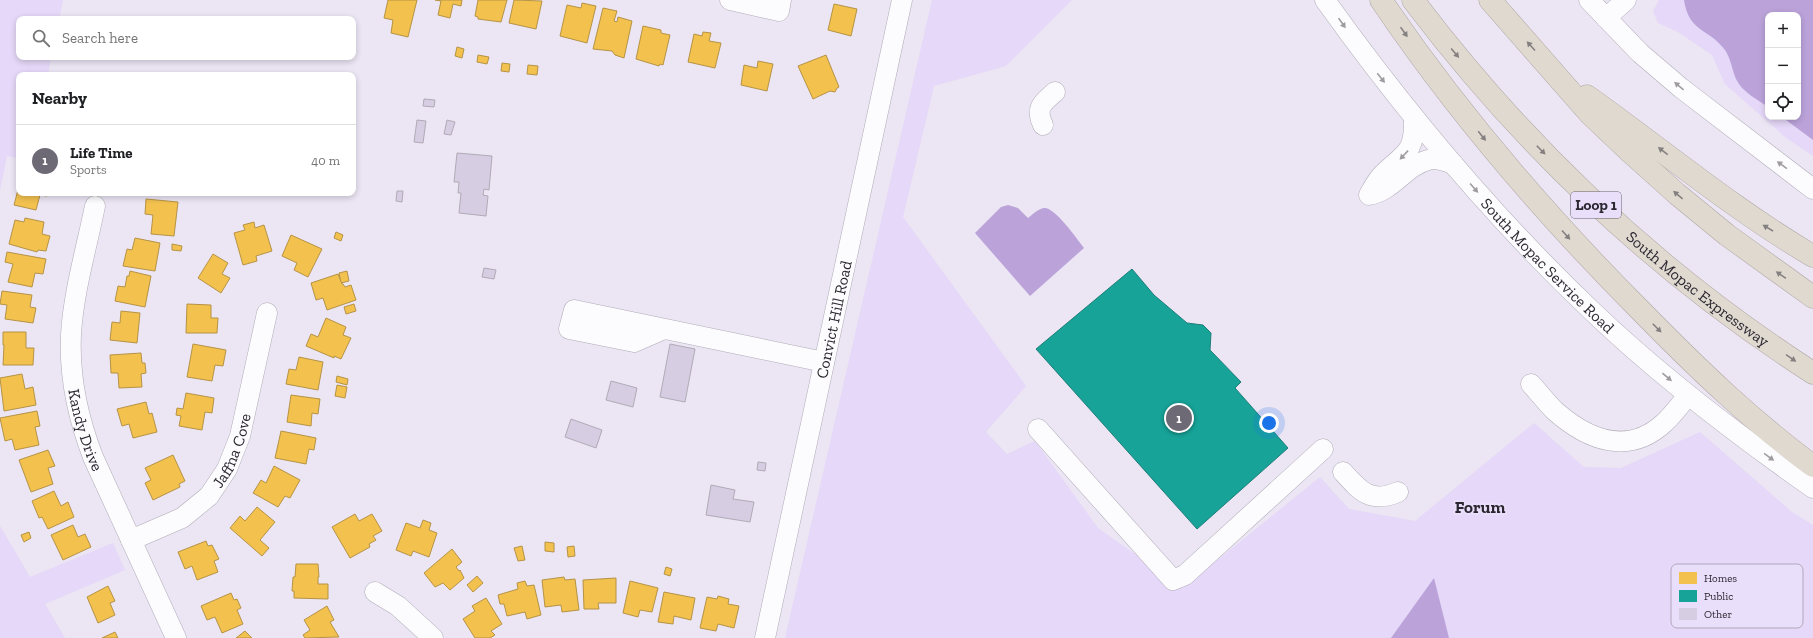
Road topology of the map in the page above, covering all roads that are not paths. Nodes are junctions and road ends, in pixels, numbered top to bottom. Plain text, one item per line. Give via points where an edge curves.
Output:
1 (730, 0) edge
2 (902, 0) edge
3 (1325, 0) edge
4 (1381, 0) edge
5 (1413, 0) edge
6 (1490, 0) edge
7 (1589, 0) edge
8 (1626, 0) edge
9 (780, 6) edge
10 (1606, 18) junction
11 (1557, 75) junction
12 (1055, 92) dead end
13 (1414, 118) junction
14 (1043, 125) dead end
15 (1453, 164) junction
16 (1813, 189) edge
17 (95, 206) dead end
18 (1813, 256) edge
19 (1813, 297) edge
20 (267, 313) dead end
21 (664, 329) dead end
22 (824, 362) junction
23 (1813, 373) edge
24 (1531, 384) dead end
25 (1688, 395) junction
26 (1038, 429) dead end
27 (1323, 449) dead end
28 (1813, 466) edge
29 (1343, 472) dead end
30 (1813, 488) edge
31 (1398, 492) dead end
32 (131, 540) junction
33 (375, 592) dead end
34 (176, 638) edge
35 (433, 638) edge
36 (765, 638) edge

1 - 9 street
2 - 22 street, Convict Hill Road
3 -> 13 street, South Mopac Service Road via 1370,64
4 -> 28 highway via 1465,116 1566,234 1669,340 1744,409
5 -> 23 highway, South Mopac Expressway / Loop 1 via 1484,88 1587,196 1738,323
11 -> 6 highway
7 - 10 street
8 - 10 street
16 -> 10 street via 1681,88 1640,53
18 -> 11 highway via 1761,224 1643,135
19 -> 11 highway via 1775,271 1677,194 1590,114
12 - 14 street via 1040,108 1039,114
13 - 15 street, South Mopac Service Road
13 -> 15 street via 1414,134 1410,148 1381,176 1369,195 1377,194 1429,159
15 -> 25 street, South Mopac Service Road via 1527,246 1593,312
17 - 32 street, Kandy Drive via 73,314 71,354 74,386 84,434
20 - 32 street, Jaffna Cove via 240,436 227,469 209,496 182,518
21 - 22 street
22 - 36 street, Convict Hill Road
24 - 25 street via 1567,421 1593,437 1618,441 1639,439 1653,431 1664,423
25 -> 30 street, South Mopac Service Road
26 - 27 street via 1173,580 1185,576
29 - 31 street via 1354,484 1375,497 1388,497
32 - 34 street, Kandy Drive
33 - 35 street via 398,606

